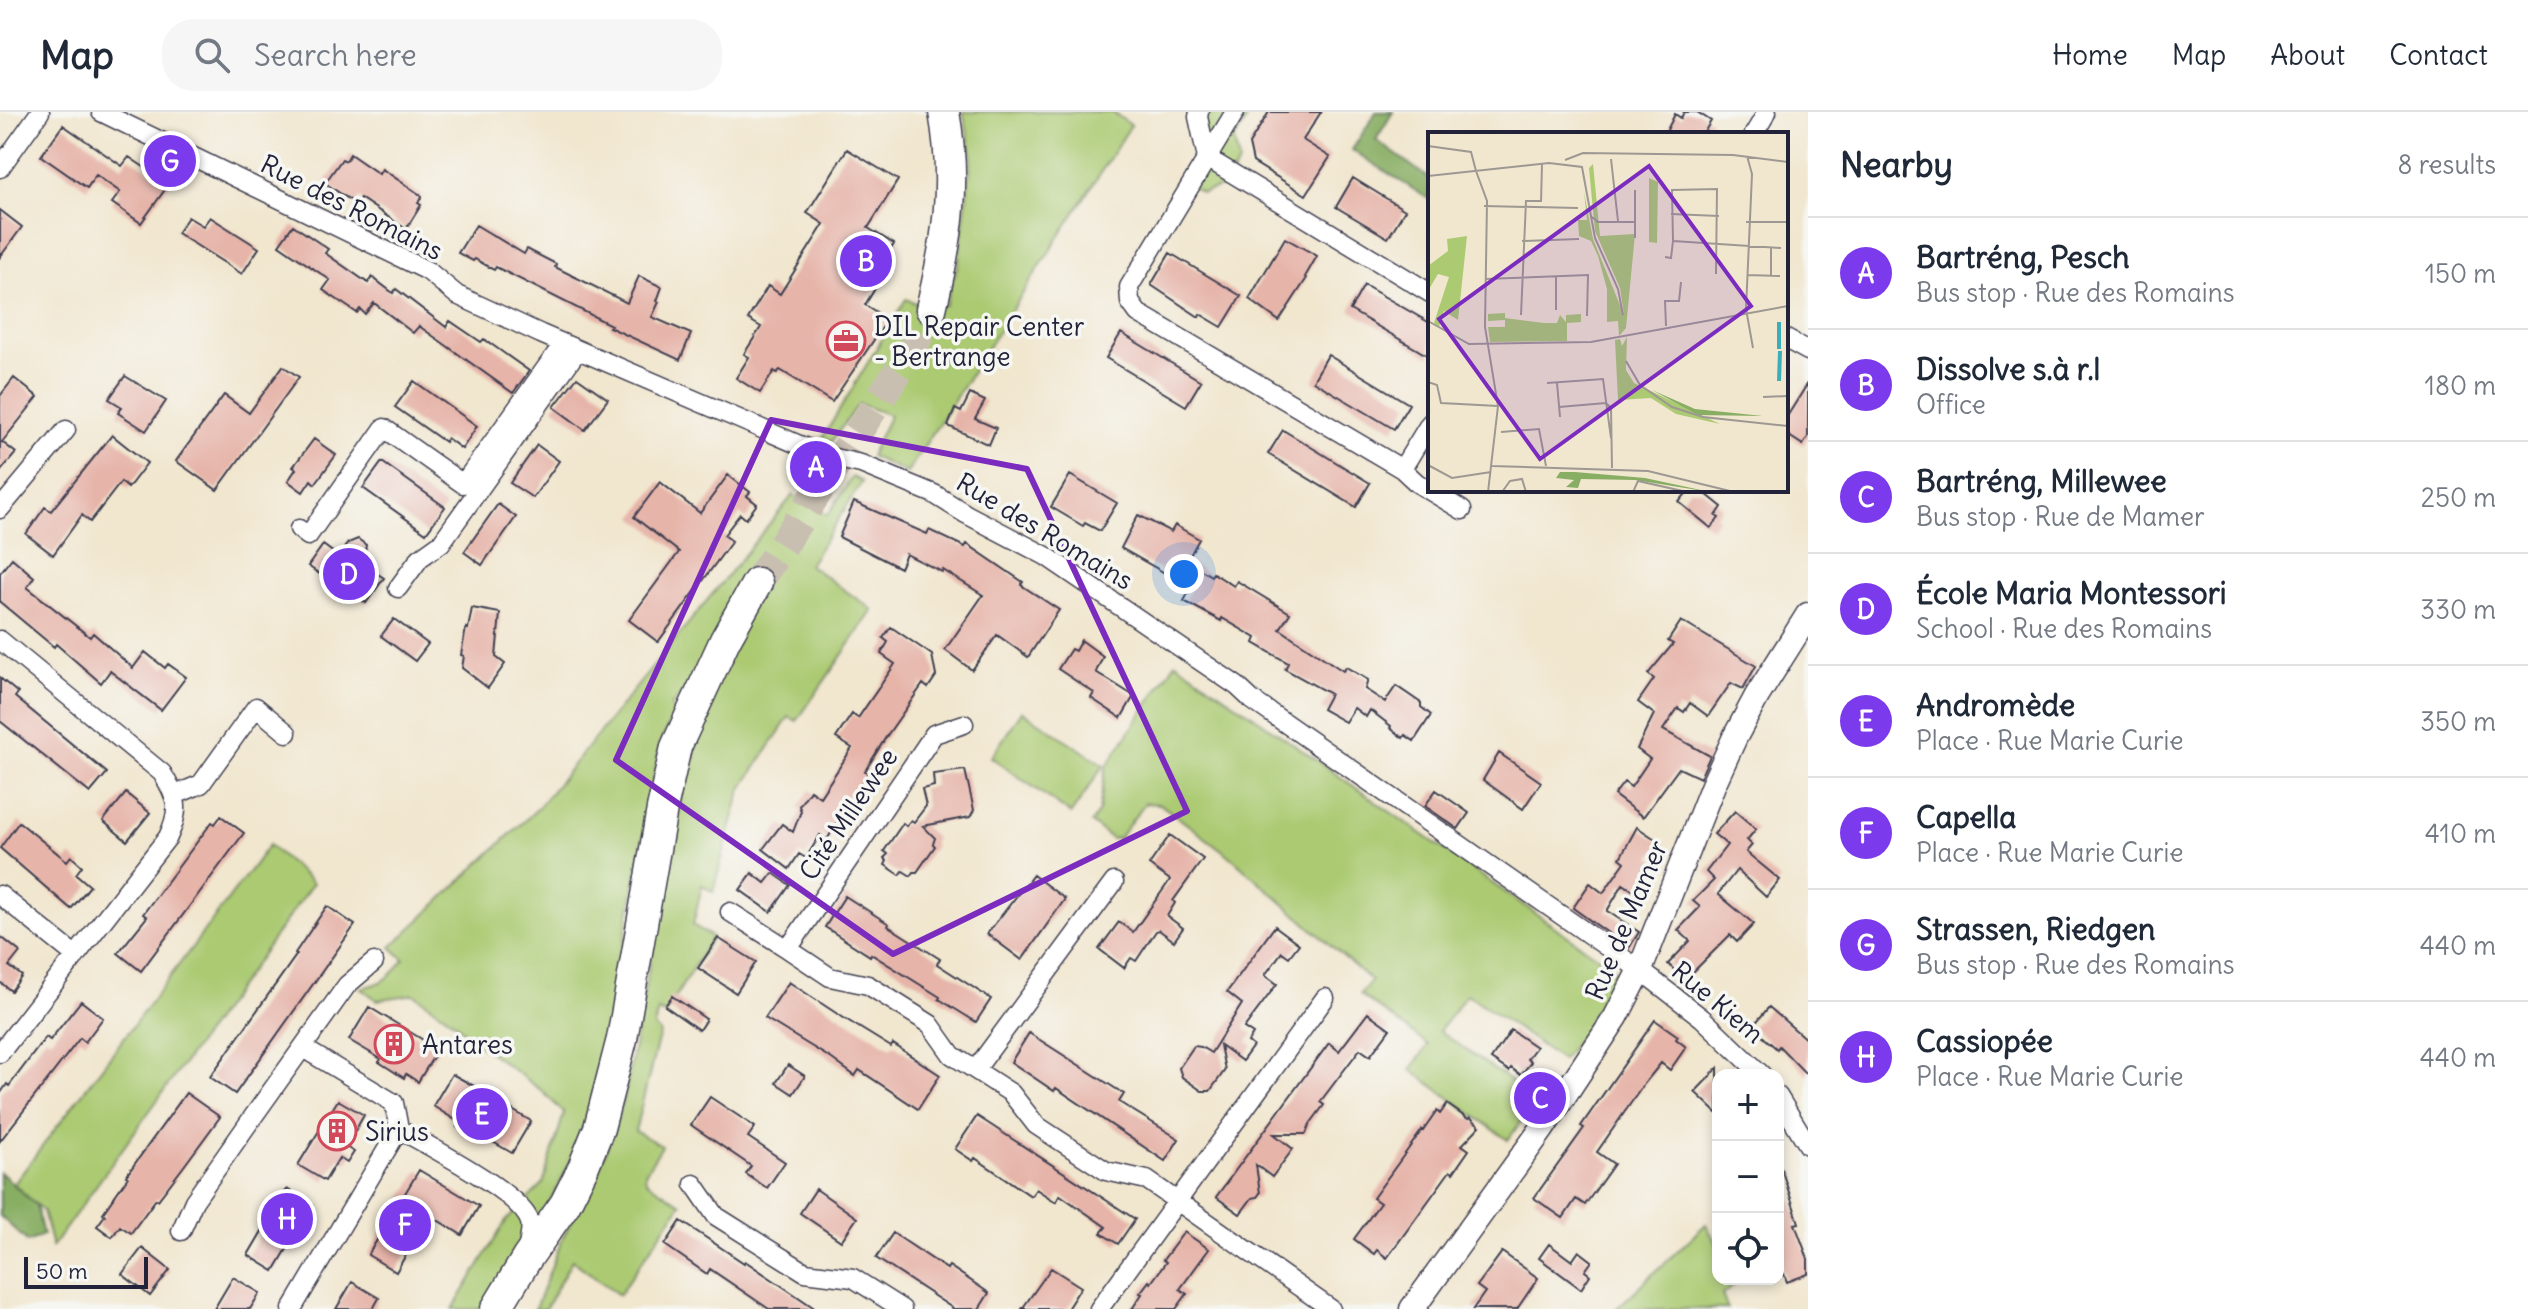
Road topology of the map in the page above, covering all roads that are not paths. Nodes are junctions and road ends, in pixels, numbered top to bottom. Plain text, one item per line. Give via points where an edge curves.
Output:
1 (40, 112) edge
2 (101, 112) edge
3 (944, 112) edge
4 (1199, 112) edge
5 (1235, 112) edge
6 (1767, 112) edge
7 (1755, 132) edge
8 (1207, 158) junction
9 (0, 168) edge
10 (1428, 292) edge
11 (931, 309) tunnel mouth
12 (1788, 340) edge
13 (571, 347) junction
14 (1808, 351) edge
15 (1428, 426) edge
16 (66, 430) dead end
17 (1402, 469) junction
18 (1428, 490) edge
19 (1432, 492) edge
20 (0, 509) edge
21 (1462, 510) dead end
22 (299, 529) dead end
23 (757, 583) tunnel mouth
24 (398, 588) dead end
25 (1808, 615) edge
26 (0, 640) edge
27 (964, 724) dead end
28 (287, 733) dead end
29 (175, 795) junction
30 (1114, 882) dead end
31 (0, 895) edge
32 (730, 912) dead end
33 (788, 949) junction
34 (76, 956) junction
35 (374, 962) dead end
36 (1640, 970) junction
37 (1325, 998) dead end
38 (303, 1048) junction
39 (0, 1053) edge
40 (976, 1069) junction
41 (1756, 1069) edge
42 (1784, 1106) edge
43 (399, 1129) junction
44 (1808, 1145) edge
45 (694, 1184) dead end
46 (1178, 1201) junction
47 (565, 1204) junction
48 (181, 1231) dead end
49 (527, 1258) junction
50 (292, 1309) edge
51 (496, 1309) edge
52 (519, 1309) edge
53 (902, 1309) edge
54 (1099, 1309) edge
55 (1331, 1309) edge
56 (1412, 1309) edge

1 - 9 street
2 - 13 street, Rue des Romains via 428,271 457,295
3 - 11 main road via 950,214
4 - 8 street
5 - 8 street
6 - 7 street
8 - 10 street
8 - 17 street via 1129,287 1130,302 1138,313
12 - 14 street
13 - 22 street via 463,484 384,428 308,536
13 - 24 street via 441,543 420,558
13 - 36 street, Rue des Romains via 825,456 861,464 934,494 1046,556
15 - 17 street
16 - 20 street
17 - 18 street
19 - 21 street
23 - 47 main road via 676,747 612,1084 594,1141
25 - 36 street, Rue de Mamer via 1735,737
26 - 29 street via 162,773
27 - 33 street, Cité Millewee via 934,734
28 - 29 street via 256,707 201,784
29 - 34 street via 177,811 168,837
30 - 40 street
31 - 34 street
32 - 33 street
33 - 40 street via 830,977 868,985 930,1024 952,1055
34 - 39 street
35 - 38 street via 347,985
36 - 41 street, Rue Kiem
36 - 56 street, Rue de Mamer via 1577,1077
37 - 46 street
38 - 43 street via 394,1103
38 - 48 street via 194,1201
40 - 46 street via 1011,1093 1036,1125 1106,1171 1147,1180
42 - 44 street
43 - 49 street via 518,1202 530,1223
43 - 50 street
45 - 53 street via 716,1216 805,1272 853,1278
46 - 54 street
46 - 55 street
47 - 49 main road
47 - 52 main road via 544,1269
49 - 51 main road

